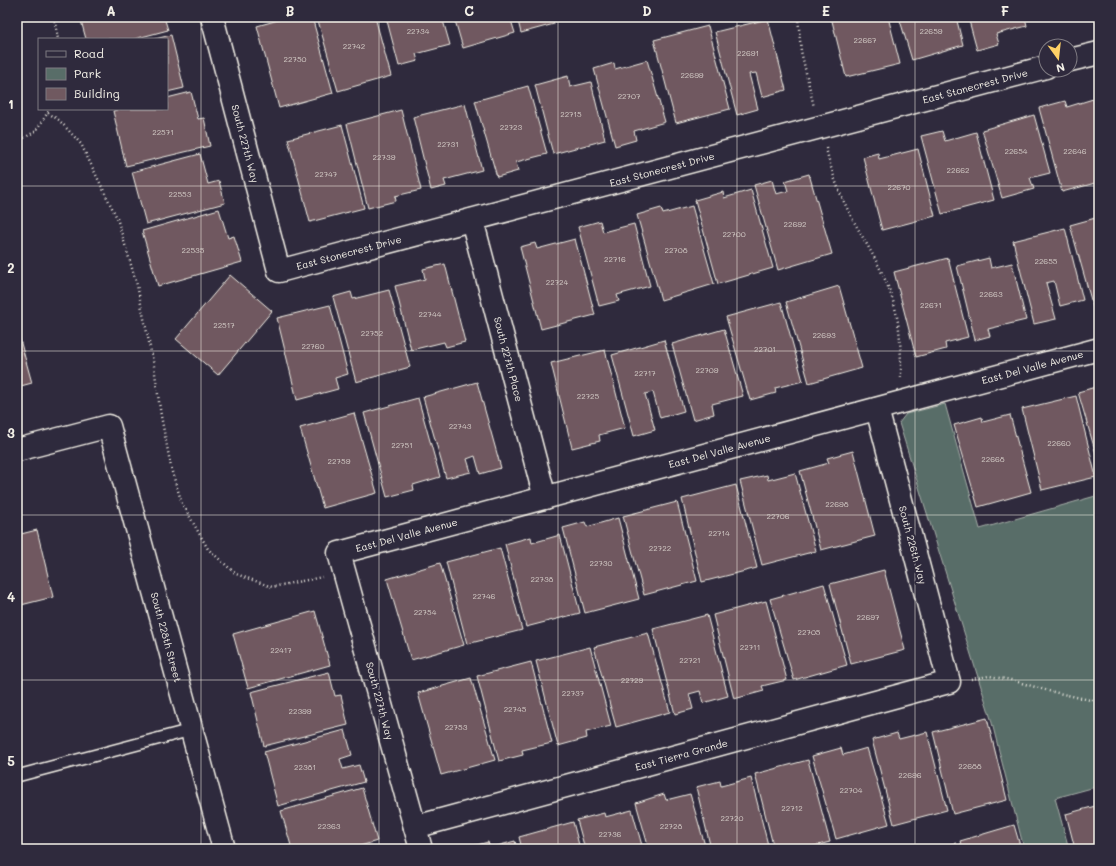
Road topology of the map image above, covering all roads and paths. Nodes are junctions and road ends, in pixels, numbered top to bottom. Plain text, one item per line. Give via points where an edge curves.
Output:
1 (54, 17) edge
2 (212, 17) edge
3 (798, 17) edge
4 (58, 38) edge
5 (1099, 53) edge
6 (1078, 58) edge
7 (1038, 69) edge
8 (50, 110) edge
9 (48, 113) junction
10 (820, 127) junction
11 (17, 142) edge
12 (472, 220) junction
13 (278, 271) joint
14 (1099, 349) edge
15 (900, 403) junction
16 (877, 409) junction
17 (17, 450) edge
18 (545, 498) junction
19 (341, 562) junction
20 (949, 682) junction
21 (1099, 700) edge
22 (191, 730) junction
23 (17, 776) edge
24 (414, 827) junction
25 (224, 849) edge
26 (421, 849) edge

1 - 4 path
2 - 13 street, South 227th Way
3 - 10 path via 801,52
5 - 6 street
7 - 10 street, East Stonecrest Drive
8 - 9 path
9 - 11 path via 36,131
9 - 19 path via 59,120 81,144 117,218 138,293 154,366 172,472 182,503 208,549 236,574 272,587 313,580
10 - 12 street, East Stonecrest Drive
10 - 15 path via 833,176 850,214 878,263 893,301 900,338
12 - 13 street, East Stonecrest Drive
12 - 18 street, South 227th Place
14 - 15 street, East Del Valle Avenue
15 - 16 street, East Del Valle Avenue
16 - 18 street, East Del Valle Avenue
16 - 20 street, South 226th Way
17 - 22 street, South 228th Street via 109,426
18 - 19 street, East Del Valle Avenue
19 - 24 street, South 227th Way
20 - 21 path via 989,676
20 - 24 street, East Tierra Grande
22 - 23 lane
22 - 25 street, South 228th Street
24 - 26 street, South 227th Way

